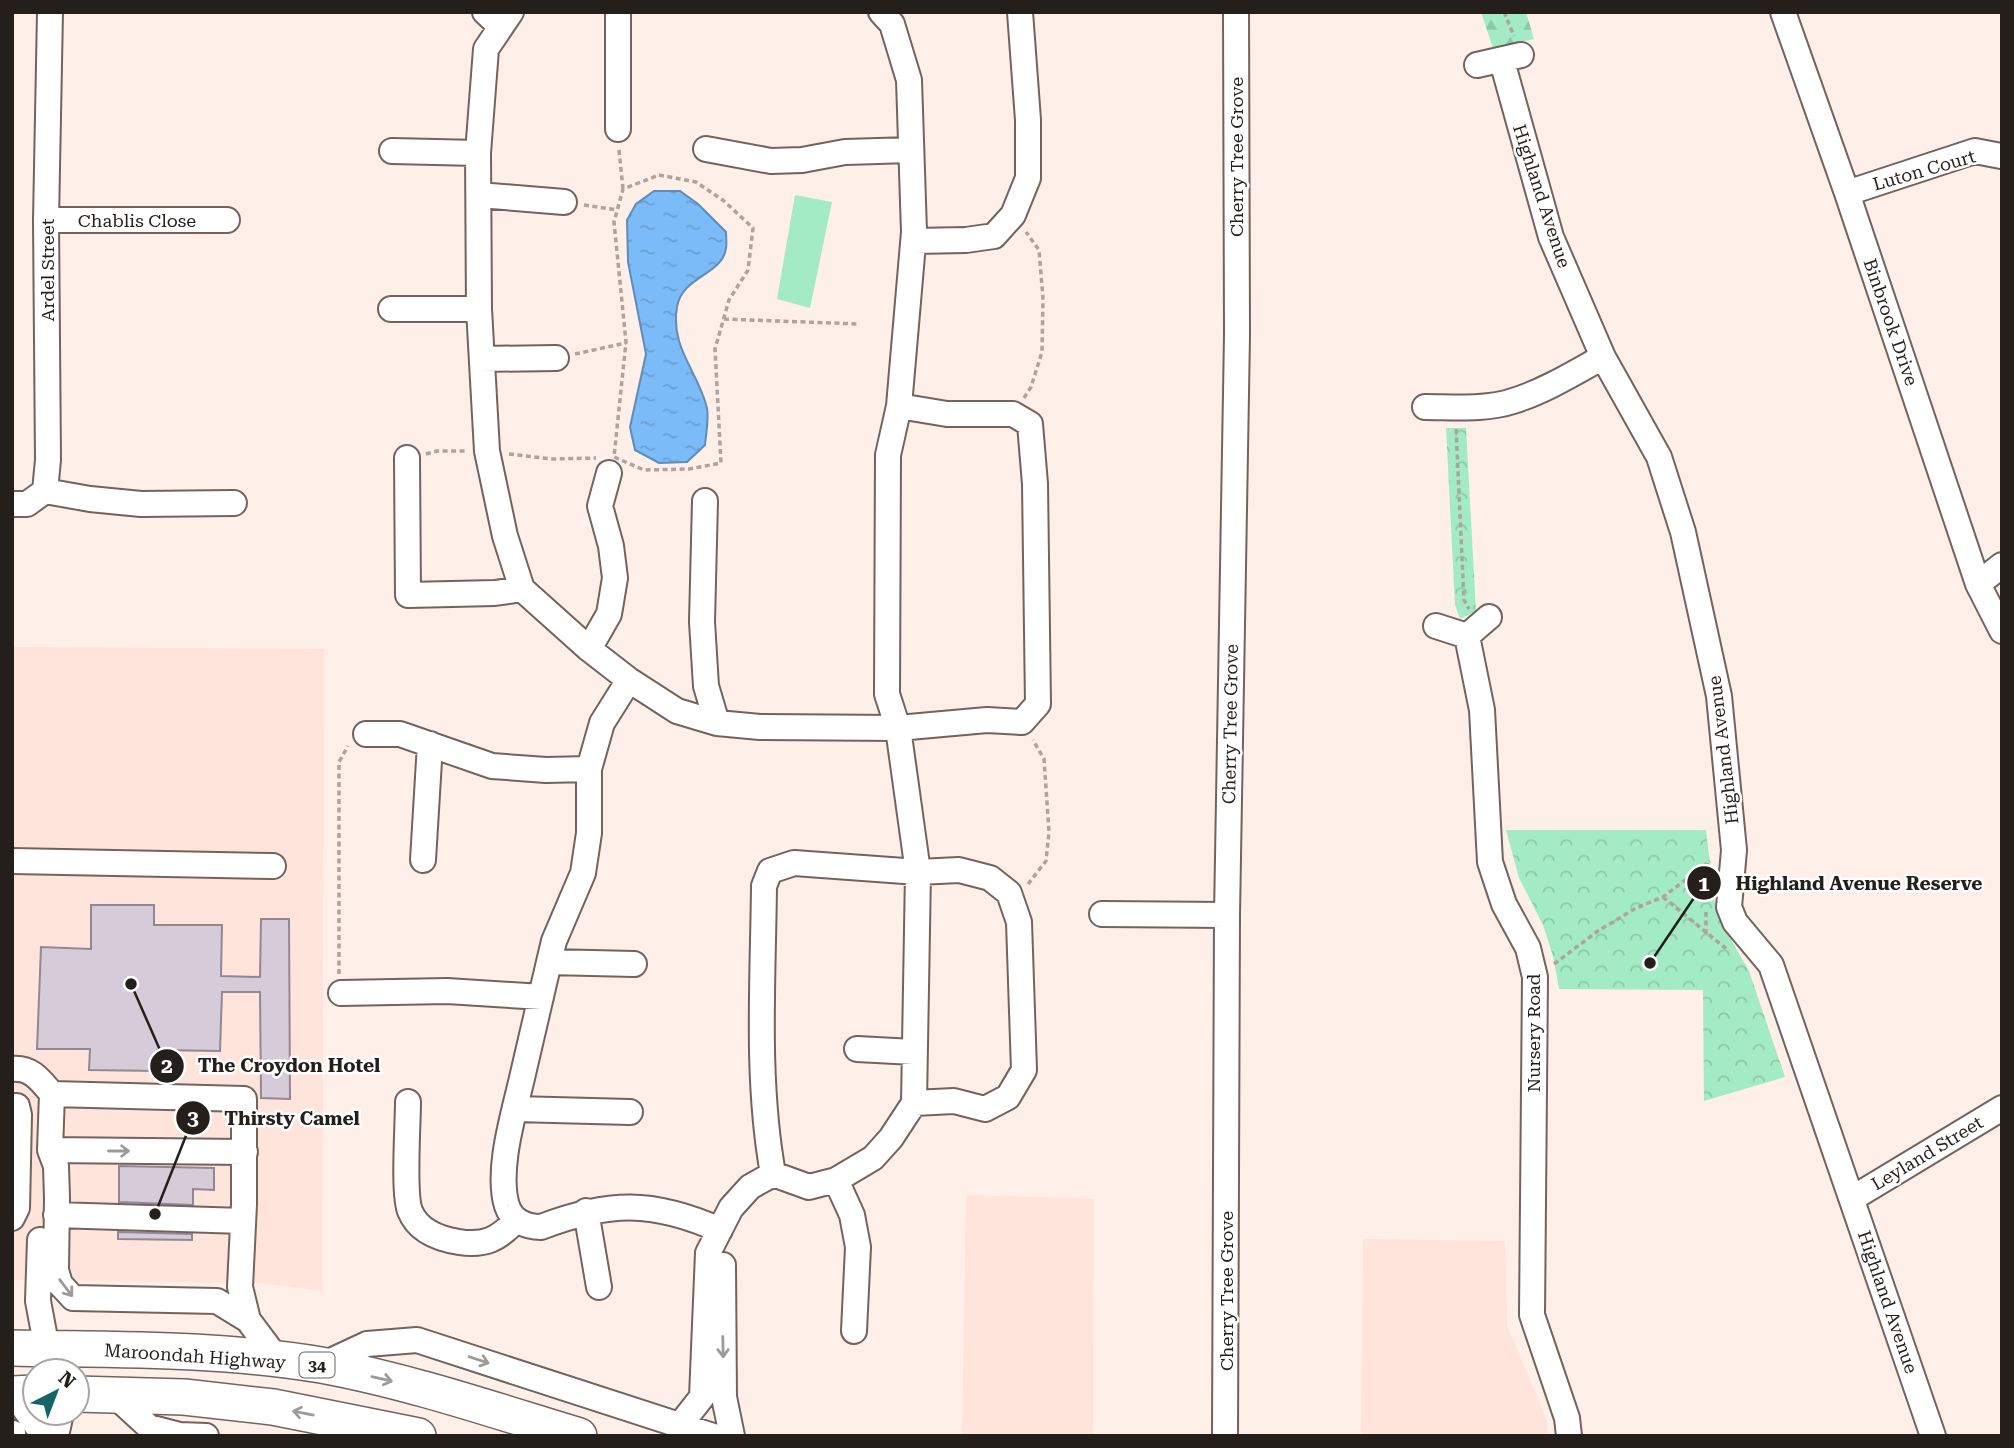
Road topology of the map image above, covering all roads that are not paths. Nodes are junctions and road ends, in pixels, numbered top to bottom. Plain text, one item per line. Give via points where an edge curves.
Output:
1 (50, 12) edge
2 (618, 12) edge
3 (881, 12) edge
4 (1020, 12) edge
5 (1236, 12) edge
6 (1783, 12) edge
7 (499, 17) edge
8 (1477, 65) dead end
9 (618, 129) road end
10 (706, 149) dead end
11 (911, 150) junction
12 (391, 151) dead end
13 (478, 153) junction
14 (2001, 156) edge
15 (1847, 193) junction
16 (479, 195) junction
17 (565, 202) road end
18 (46, 220) junction
19 (227, 220) dead end
20 (914, 242) junction
21 (391, 309) dead end
22 (479, 309) junction
23 (1603, 357) junction
24 (556, 358) road end
25 (482, 359) junction
26 (899, 406) junction
27 (1425, 407) dead end
28 (407, 458) road end
29 (608, 463) road end
30 (44, 491) junction
31 (705, 501) dead end
32 (234, 503) dead end
33 (12, 504) edge
34 (2002, 565) edge
35 (1978, 583) junction
36 (522, 589) junction
37 (1436, 626) dead end
38 (2002, 631) edge
39 (589, 649) junction
40 (629, 680) junction
41 (717, 723) junction
42 (898, 728) junction
43 (366, 734) road end
44 (430, 744) junction
45 (589, 769) junction
46 (423, 860) dead end
47 (12, 861) edge
48 (273, 866) dead end
49 (918, 872) junction
50 (1102, 914) dead end
51 (1227, 915) junction
52 (549, 962) junction
53 (634, 964) dead end
54 (341, 993) road end
55 (541, 997) junction
56 (857, 1049) dead end
57 (914, 1052) junction
58 (15, 1067) edge
59 (52, 1094) junction
60 (408, 1102) dead end
61 (914, 1103) junction
62 (12, 1106) edge
63 (2002, 1108) edge
64 (515, 1110) junction
65 (630, 1112) dead end
66 (51, 1150) junction
67 (244, 1152) junction
68 (773, 1174) junction
69 (836, 1180) junction
70 (1853, 1198) junction
71 (57, 1207) junction
72 (244, 1212) junction
73 (586, 1212) junction
74 (12, 1218) edge
75 (516, 1220) junction
76 (720, 1230) junction
77 (599, 1287) dead end
78 (248, 1320) junction
79 (854, 1331) dead end
80 (12, 1348) edge
81 (40, 1357) edge
82 (49, 1357) edge
83 (78, 1357) edge
84 (278, 1360) junction
85 (321, 1366) junction
86 (20, 1394) edge
87 (91, 1394) edge
88 (113, 1394) junction
89 (680, 1425) junction
90 (41, 1436) edge
91 (206, 1436) edge
92 (418, 1436) edge
93 (579, 1436) edge
94 (713, 1436) edge
95 (732, 1436) edge
96 (1225, 1436) edge
97 (1569, 1436) edge
98 (1933, 1436) edge

1 - 18 street, Ardel Street
2 - 9 street
3 - 11 street via 892,24 909,80
4 - 20 street via 1028,178 1013,215 994,236
5 - 51 street, Cherry Tree Grove via 1237,335
6 - 15 street, Binbrook Drive
7 - 13 street via 486,49
8 - 23 street, Highland Avenue via 1511,58 1551,237
10 - 11 street via 771,162 845,152
11 - 20 street
12 - 13 street
13 - 16 street
14 - 15 street, Luton Court via 1975,151
15 - 35 street, Binbrook Drive
16 - 17 street
16 - 22 street
18 - 19 street, Chablis Close
18 - 30 street, Ardel Street via 48,460
20 - 26 street
21 - 22 street
22 - 25 street
23 - 27 street via 1511,402
23 - 70 street, Highland Avenue via 1659,457 1684,532 1719,696 1734,850 1729,907 1735,922 1771,965
24 - 25 street
25 - 36 street via 487,452
26 - 42 street via 888,455 887,681
26 - 42 street via 947,414 1013,414 1030,424 1038,704 1022,722 988,720
28 - 36 street via 408,595
29 - 39 street via 600,506 615,578 609,614
30 - 32 street via 141,504
30 - 33 street via 27,504
31 - 41 street via 703,648 706,687
34 - 35 street
35 - 38 street, Binbrook Drive
36 - 39 street
37 - 97 street, Nursery Road via 1478,626 1490,862 1504,904 1528,948 1535,977 1532,1315
39 - 40 street
40 - 41 street via 677,711
40 - 45 street via 602,723
41 - 42 street
42 - 49 street
43 - 44 street via 400,734
44 - 45 street via 492,766
44 - 46 street
45 - 52 street via 589,833 583,873
47 - 48 street
49 - 57 street
49 - 61 street via 959,870 990,878 1009,892 1019,922 1024,1070 1008,1097 985,1109 954,1101
49 - 68 street via 794,863 770,870 764,886 762,1063
50 - 51 street
51 - 96 street, Cherry Tree Grove
52 - 53 street
52 - 55 street
54 - 55 street via 447,990
55 - 64 street
56 - 57 street
57 - 61 street
58 - 59 street via 37,1076
59 - 66 street
59 - 67 street via 244,1099
60 - 75 street via 408,1192 410,1211 419,1224 434,1236 479,1243 503,1235
61 - 69 street via 873,1158
62 - 74 street via 17,1106 19,1115 18,1208
63 - 70 street, Leyland Street
64 - 65 street
64 - 75 street via 508,1136 505,1186 508,1207
66 -> 67 street
66 - 71 street
66 - 82 street via 42,1167 38,1301
67 - 72 street
68 - 69 street via 808,1187
68 - 76 street via 740,1196
69 - 79 street via 852,1215 858,1247
70 - 98 street, Highland Avenue
71 - 72 street
71 -> 78 street via 56,1270 60,1284 73,1298 217,1301
72 - 78 street via 240,1287
73 - 75 street via 541,1227
73 - 76 street via 633,1206 660,1209
73 - 77 street
76 - 89 street via 708,1253 702,1397
76 -> 95 street via 724,1397
78 - 84 street
80 - 81 highway, Maroondah Highway / 34
83 - 84 highway, Maroondah Highway / 34 via 152,1349
84 - 85 highway, Maroondah Highway / 34
85 -> 89 street via 367,1344 417,1340
85 -> 93 highway, Maroondah Highway / 34 via 397,1382
86 - 90 street
87 - 88 highway
88 - 91 street via 149,1427
92 -> 88 highway via 273,1407
89 - 94 street

